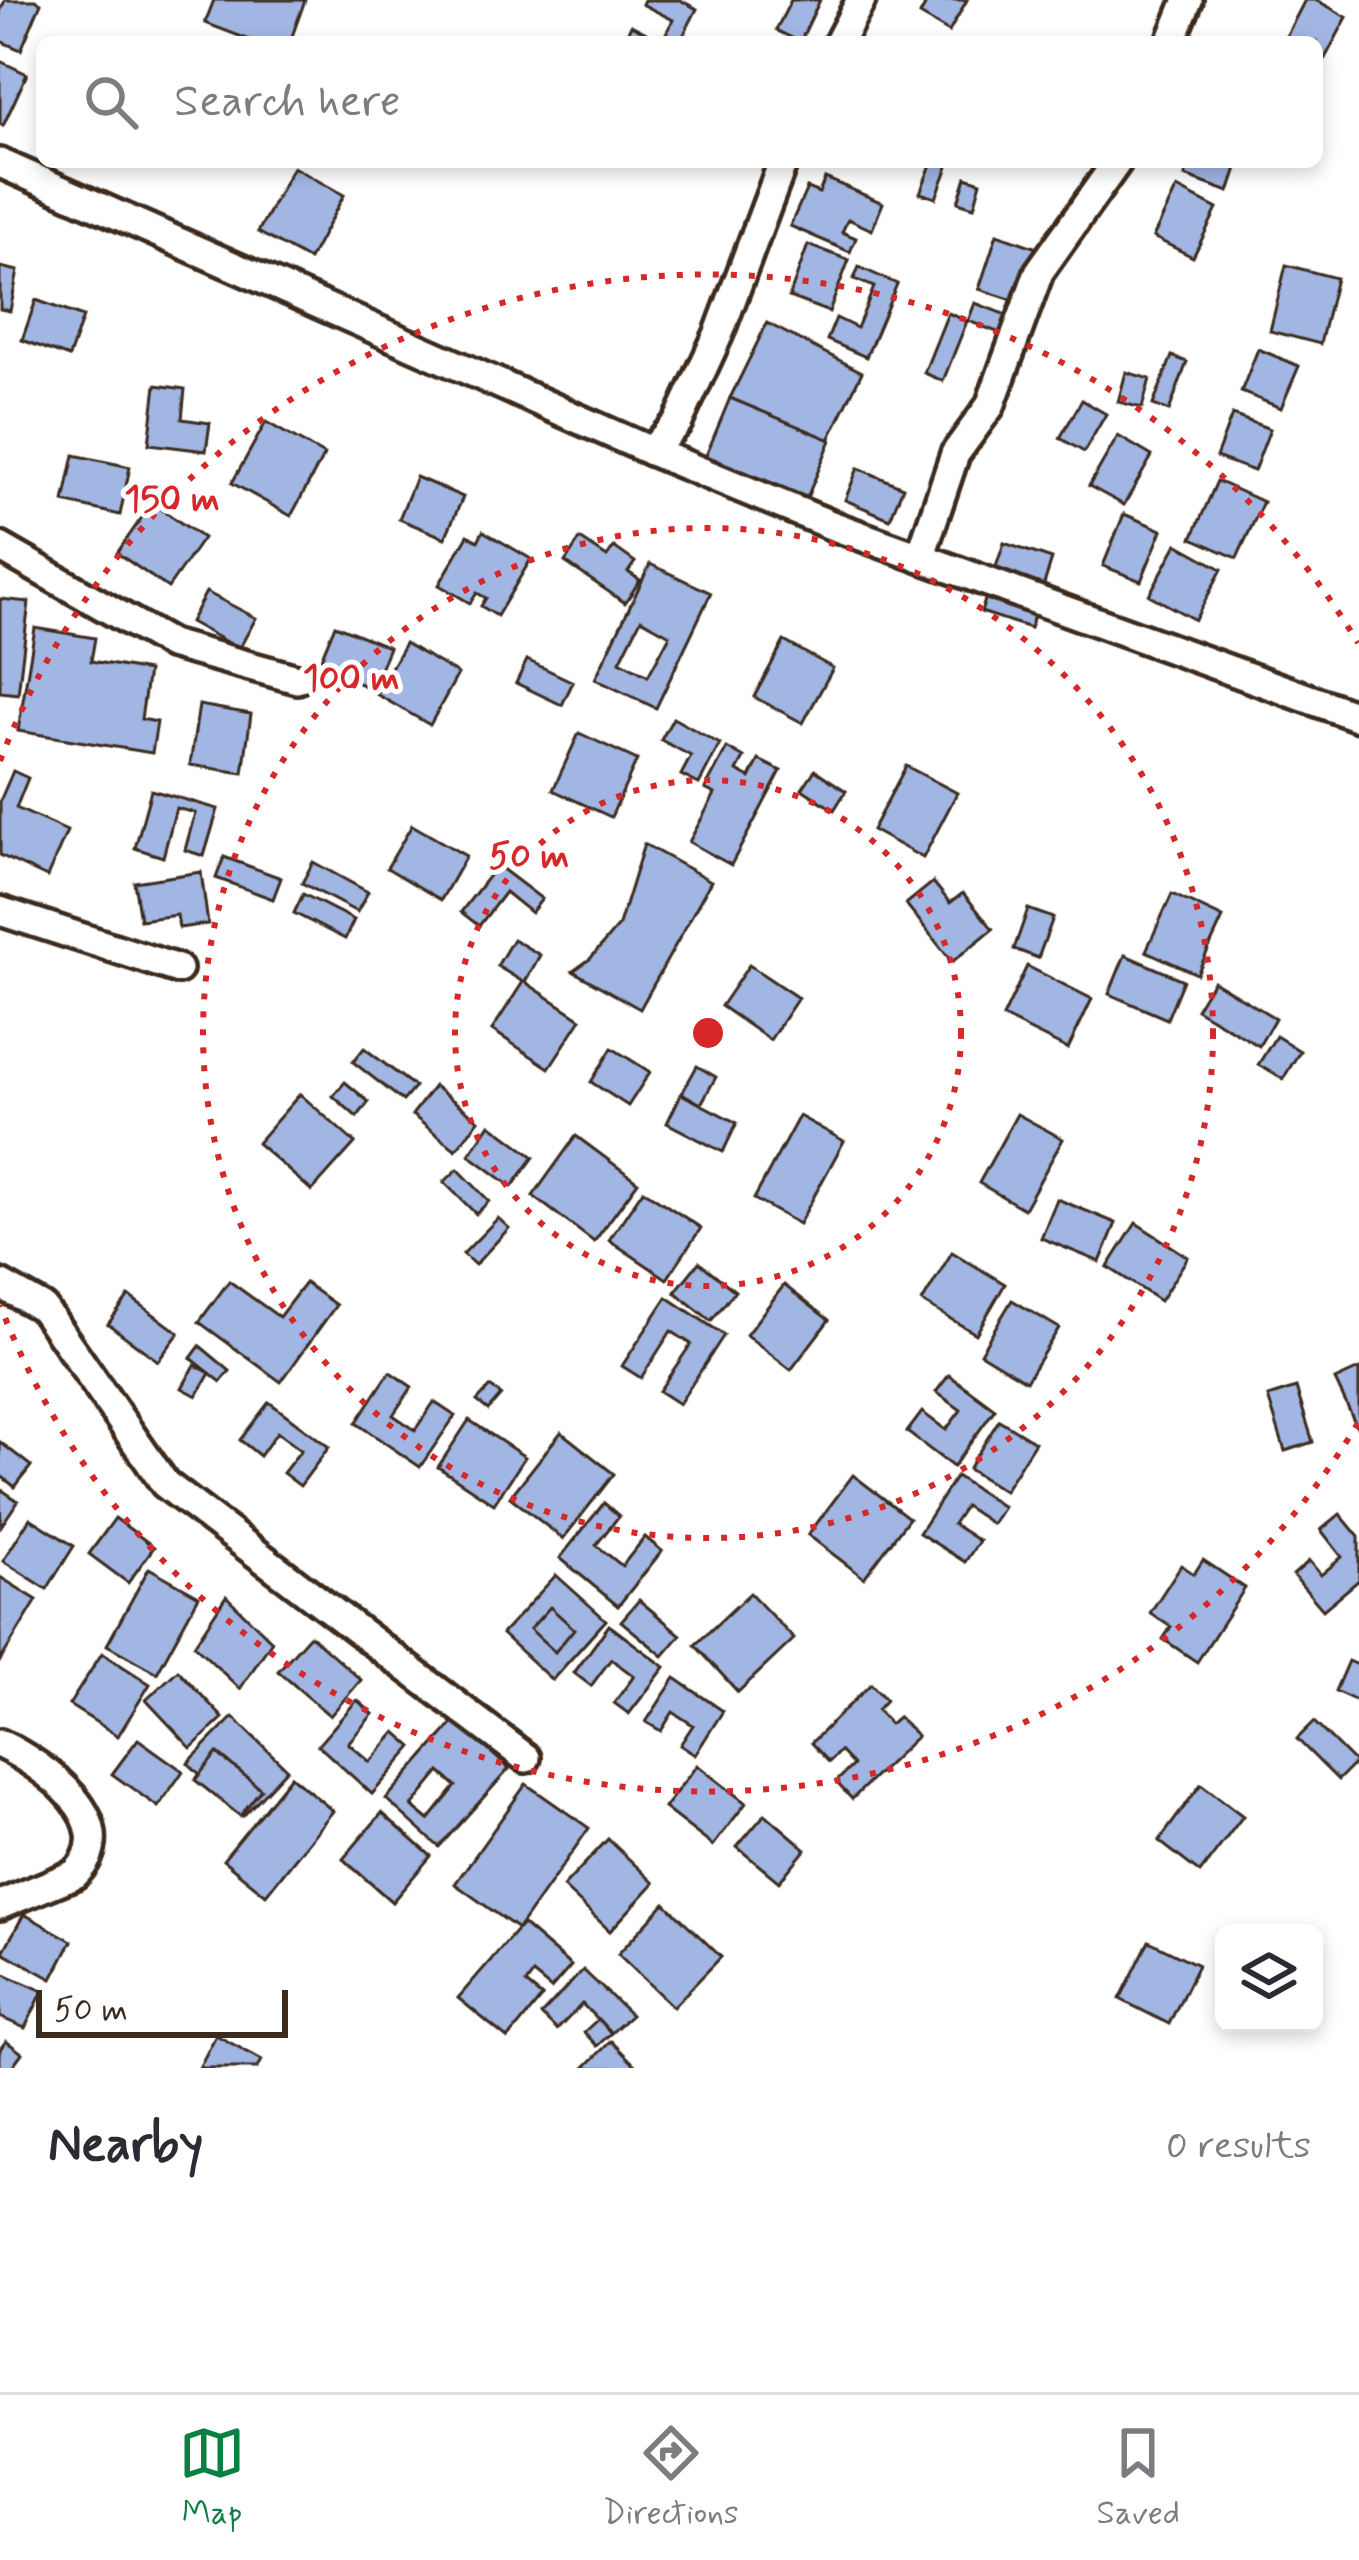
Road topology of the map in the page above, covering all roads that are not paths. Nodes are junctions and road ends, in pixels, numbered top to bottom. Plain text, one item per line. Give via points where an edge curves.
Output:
1 (861, 0) edge
2 (1188, 0) edge
3 (842, 36) edge
4 (1173, 36) edge
5 (0, 163) edge
6 (781, 168) edge
7 (1113, 168) edge
8 (651, 451) junction
9 (0, 547) edge
10 (920, 557) junction
11 (297, 679) dead end
12 (1359, 717) edge
13 (0, 911) edge
14 (178, 969) dead end
15 (0, 1284) edge
16 (0, 1744) edge
17 (526, 1758) dead end
18 (0, 1905) edge

1 - 3 street
2 - 4 street
5 - 8 street
6 - 8 street via 678,422
7 - 10 street via 1039,272 990,406 955,454
8 - 10 street
9 - 11 street via 170,644
10 - 12 street
13 - 14 street
15 - 17 street via 44,1308 165,1484
16 - 18 street via 48,1771 81,1810 92,1841 75,1874

